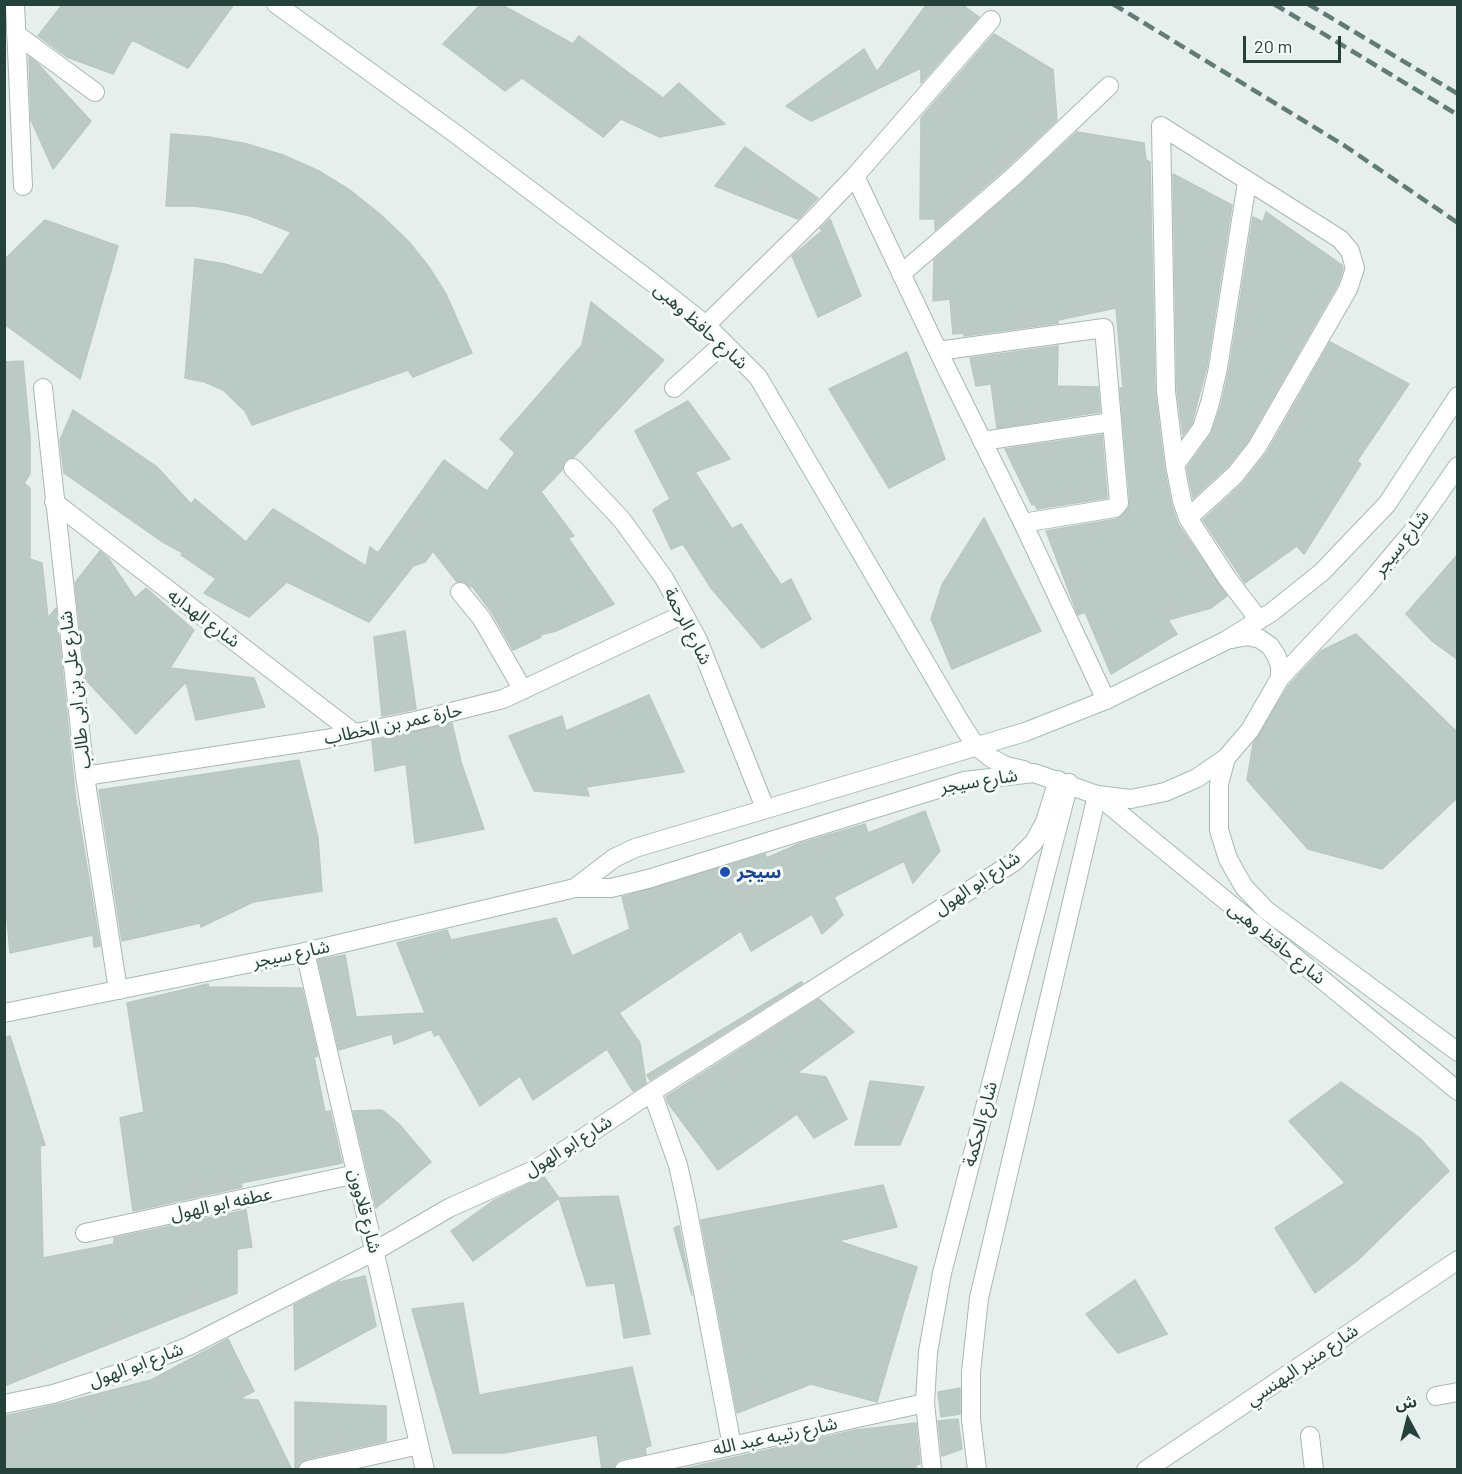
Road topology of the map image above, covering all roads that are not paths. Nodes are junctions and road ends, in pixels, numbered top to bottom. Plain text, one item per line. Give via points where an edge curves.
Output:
1 (15, 4) edge
2 (276, 4) edge
3 (991, 20) dead end
4 (16, 34) junction
5 (1108, 86) dead end
6 (95, 92) dead end
7 (855, 176) junction
8 (1248, 182) junction
9 (23, 186) dead end
10 (902, 274) junction
11 (706, 325) junction
12 (724, 343) junction
13 (938, 351) junction
14 (42, 388) dead end
15 (674, 388) dead end
16 (1458, 396) edge
17 (1112, 422) junction
18 (982, 441) junction
19 (1175, 465) junction
20 (1458, 466) edge
21 (573, 468) dead end
22 (54, 502) junction
23 (1188, 518) junction
24 (1023, 523) junction
25 (460, 592) dead end
26 (684, 614) junction
27 (1259, 620) junction
28 (1226, 641) junction
29 (1280, 678) junction
30 (523, 690) junction
31 (1106, 700) junction
32 (354, 733) junction
33 (976, 746) junction
34 (1226, 758) junction
35 (1034, 772) junction
36 (85, 776) junction
37 (1063, 782) junction
38 (1097, 795) junction
39 (765, 808) junction
40 (575, 888) junction
41 (305, 952) junction
42 (118, 990) junction
43 (4, 1013) edge
44 (1458, 1052) edge
45 (1458, 1091) edge
46 (652, 1092) junction
47 (356, 1174) junction
48 (85, 1233) dead end
49 (375, 1251) junction
50 (1458, 1260) edge
51 (1458, 1392) edge
52 (1436, 1396) dead end
53 (925, 1403) junction
54 (4, 1404) edge
55 (1310, 1436) dead end
56 (419, 1445) junction
57 (732, 1446) junction
58 (308, 1470) edge
59 (425, 1470) edge
60 (624, 1470) edge
61 (932, 1470) edge
62 (977, 1470) edge
63 (1146, 1470) edge
64 (1314, 1470) edge

1 - 4 street
2 - 11 street, شارع حافظ وهبى via 453,132
3 - 7 street
4 - 6 street
4 - 9 street
5 - 10 street via 1013,177
7 - 10 street
7 - 11 street
8 - 19 street via 1210,403 1202,428
8 - 19 street via 1161,126 1166,391
8 - 23 street via 1340,239 1350,251 1355,268 1348,289 1257,447 1235,475
10 - 13 street
11 - 12 street, شارع حافظ وهبى
12 - 15 street
12 - 33 street, شارع حافظ وهبى via 758,377
13 - 17 street via 1104,328
13 - 18 street
14 - 22 street, شارع على بن ابى طالب
16 - 27 street, شارع سيجر via 1387,504 1322,572
17 - 18 street
17 - 24 street via 1117,506
18 - 24 street
19 - 23 street
20 - 29 street, شارع سيجر via 1364,589
21 - 26 street, شارع الرحمة via 622,520 664,578
22 - 32 street, شارع الهدايه
22 - 36 street, شارع على بن ابى طالب
23 - 27 street
24 - 31 street
25 - 30 street via 482,620
26 - 30 street, حارة عمر بن الخطاب
26 - 39 street, شارع الرحمة
27 - 28 street, شارع سيجر
28 - 29 street via 1248,636 1260,639 1276,655
28 - 31 street, شارع سيجر
29 - 34 street, شارع سيجر via 1250,730
30 - 32 street, حارة عمر بن الخطاب via 503,699
31 - 33 street, شارع سيجر via 1058,721
32 - 36 street, حارة عمر بن الخطاب
33 - 35 street, شارع حافظ وهبى via 1006,766
33 - 39 street, شارع سيجر
34 - 38 street, شارع سيجر via 1165,792 1131,799
34 - 44 street, شارع حافظ وهبى via 1219,784 1219,830 1228,859 1244,888 1266,910
35 - 37 street, شارع سيجر
35 - 40 street, شارع سيجر via 938,787 648,879 610,888
36 - 42 street, شارع على بن ابى طالب
37 - 38 street, شارع سيجر
37 - 46 street, شارع ابو الهول via 1034,842 1014,862
37 - 53 street, شارع الحكمة via 942,1273 928,1352
38 - 45 street, شارع حافظ وهبى
38 - 62 street, شارع الحكمة via 979,1298 971,1372
39 - 40 street, شارع سيجر via 635,848 614,858
40 - 41 street, شارع سيجر
41 - 42 street, شارع سيجر
41 - 47 street, شارع قلاوون
42 - 43 street, شارع سيجر
46 - 49 street, شارع ابو الهول via 538,1168 449,1208
46 - 57 street via 678,1165
47 - 48 street, عطفه ابو الهول
47 - 49 street, شارع قلاوون
49 - 54 street, شارع ابو الهول via 189,1346 53,1394
49 - 56 street, شارع قلاوون
50 - 63 street, شارع منير البهنسي
51 - 52 street
53 - 57 street, شارع رتيبه عبد الله
53 - 61 street, شارع الحكمة
55 - 64 street
56 - 58 street
56 - 59 street, شارع قلاوون
57 - 60 street, شارع رتيبه عبد الله

